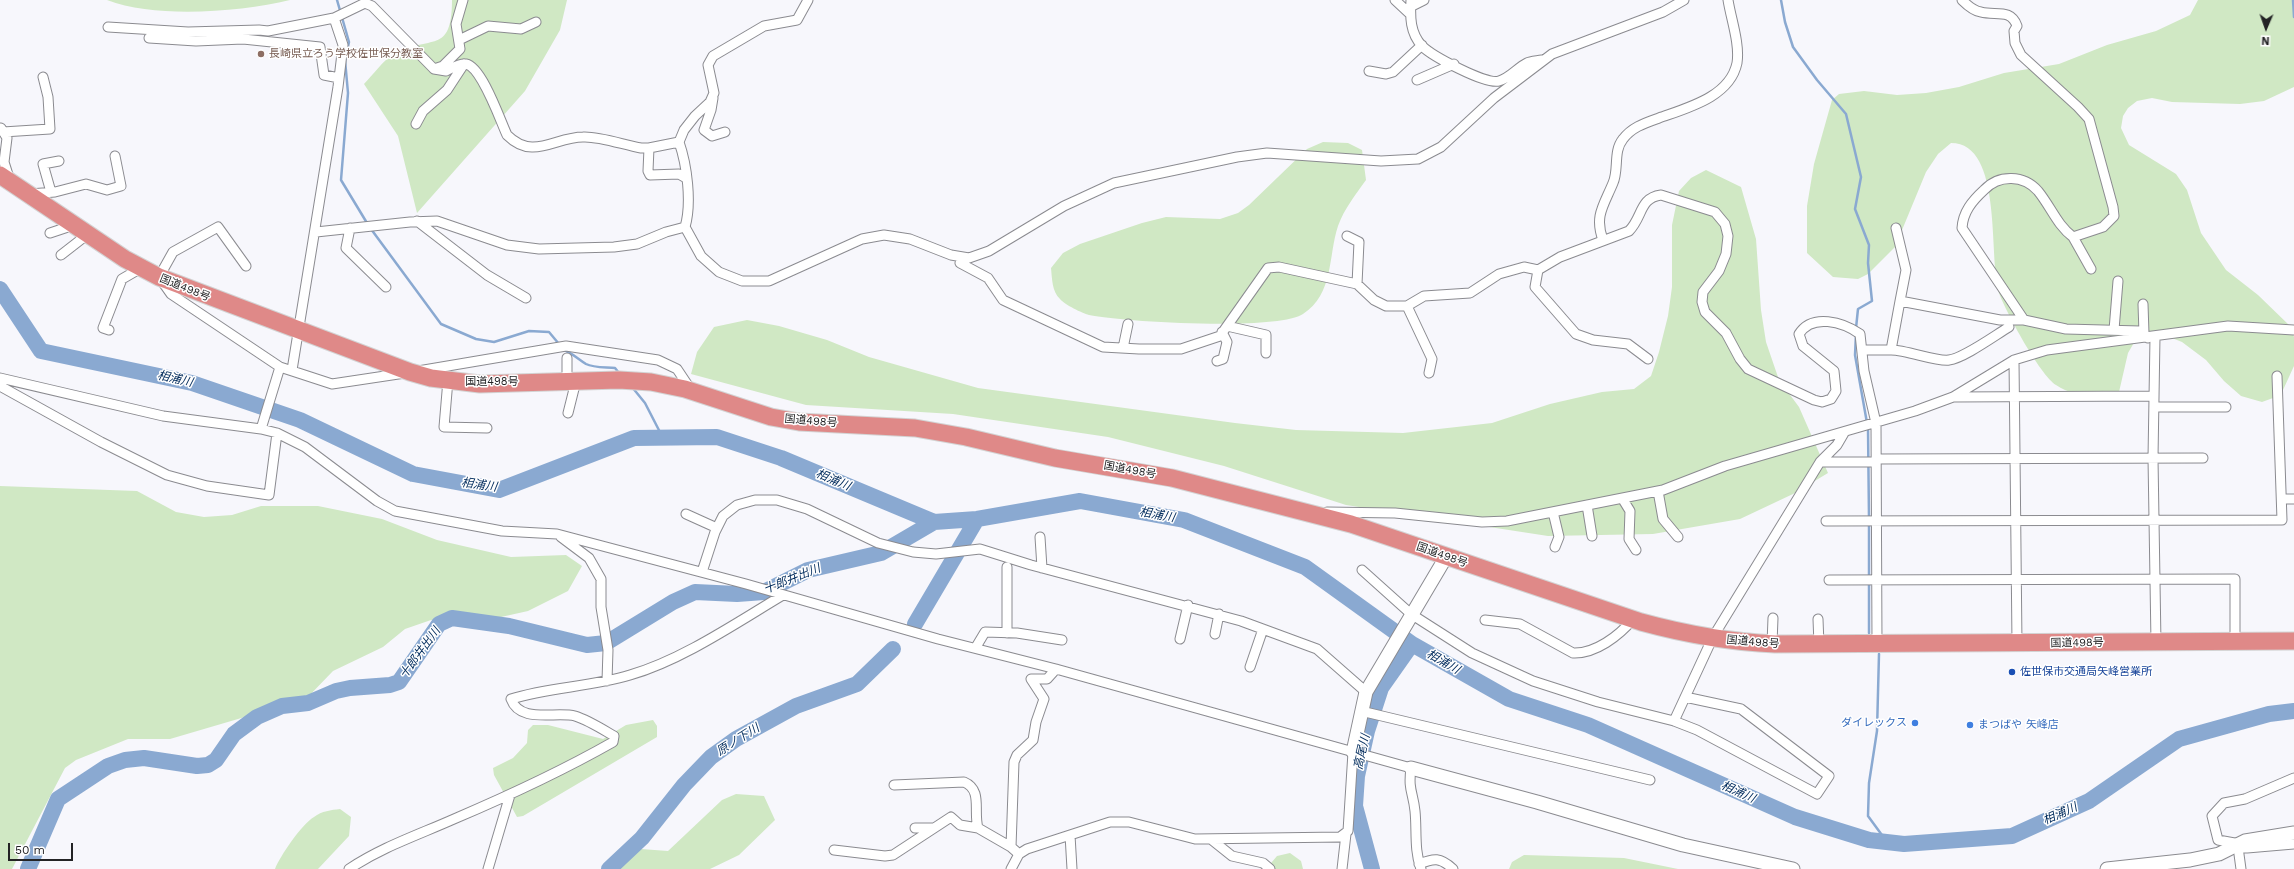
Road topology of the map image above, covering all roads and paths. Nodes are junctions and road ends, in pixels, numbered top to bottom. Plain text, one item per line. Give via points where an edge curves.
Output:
1 (463, 0) edge
2 (808, 0) edge
3 (1395, 0) edge
4 (1424, 0) edge
5 (1684, 0) edge
6 (1728, 0) edge
7 (1962, 0) edge
8 (1410, 7) edge
9 (336, 17) junction
10 (536, 22) dead end
11 (108, 26) dead end
12 (149, 38) dead end
13 (459, 40) junction
14 (1422, 45) junction
15 (1543, 60) junction
16 (464, 64) junction
17 (1454, 64) junction
18 (434, 69) junction
19 (1369, 71) dead end
20 (43, 77) dead end
21 (339, 78) junction
22 (1416, 80) dead end
23 (714, 95) junction
24 (416, 124) dead end
25 (2, 129) edge
26 (725, 132) dead end
27 (679, 142) junction
28 (649, 148) junction
29 (115, 156) dead end
30 (60, 161) dead end
31 (686, 178) junction
32 (5, 179) edge
33 (51, 192) junction
34 (28, 194) junction
35 (417, 221) junction
36 (74, 225) junction
37 (685, 227) junction
38 (350, 228) junction
39 (1896, 228) dead end
40 (316, 232) junction
41 (50, 233) dead end
42 (88, 234) junction
43 (1347, 236) dead end
44 (2073, 237) junction
45 (1603, 240) junction
46 (61, 255) dead end
47 (960, 263) dead end
48 (246, 266) dead end
49 (141, 268) junction
50 (2091, 269) dead end
51 (1538, 270) junction
52 (159, 278) junction
53 (2118, 281) dead end
54 (380, 284) dead end
55 (1357, 284) junction
56 (526, 298) dead end
57 (1900, 301) junction
58 (2143, 304) dead end
59 (1407, 306) junction
60 (2024, 320) junction
61 (1128, 324) dead end
62 (2009, 327) dead end
63 (1225, 329) junction
64 (109, 330) dead end
65 (2114, 330) junction
66 (2294, 330) edge
67 (298, 331) junction
68 (2149, 336) junction
69 (1124, 348) junction
70 (1863, 350) junction
71 (1891, 350) junction
72 (1266, 353) dead end
73 (567, 358) dead end
74 (1648, 359) dead end
75 (2014, 360) junction
76 (1217, 361) dead end
77 (280, 367) junction
78 (292, 370) junction
79 (410, 372) junction
80 (1429, 373) dead end
81 (2277, 376) dead end
82 (0, 378) edge
83 (448, 380) junction
84 (572, 381) junction
85 (0, 386) edge
86 (691, 391) junction
87 (2014, 396) junction
88 (2154, 396) junction
89 (1953, 397) junction
90 (2154, 407) junction
91 (2226, 407) dead end
92 (568, 413) dead end
93 (1874, 423) junction
94 (262, 427) junction
95 (486, 428) dead end
96 (1844, 433) junction
97 (277, 434) junction
98 (2015, 458) junction
99 (2154, 458) junction
100 (2203, 458) dead end
101 (1875, 461) junction
102 (1820, 462) junction
103 (1658, 491) junction
104 (1622, 498) junction
105 (2282, 499) junction
106 (2294, 499) edge
107 (1587, 505) junction
108 (1309, 512) junction
109 (1553, 512) junction
110 (686, 514) dead end
111 (2015, 520) junction
112 (2154, 520) junction
113 (1826, 521) dead end
114 (1874, 521) junction
115 (717, 528) junction
116 (557, 534) junction
117 (1592, 536) dead end
118 (1040, 537) dead end
119 (1678, 537) dead end
120 (1555, 547) dead end
121 (1636, 550) dead end
122 (1446, 557) junction
123 (1007, 567) dead end
124 (1042, 568) junction
125 (1362, 570) dead end
126 (702, 572) junction
127 (1829, 580) dead end
128 (2015, 580) junction
129 (2155, 580) junction
130 (1875, 581) junction
131 (783, 595) junction
132 (1188, 605) junction
133 (1219, 614) junction
134 (1410, 617) junction
135 (1773, 618) dead end
136 (1633, 619) junction
137 (1818, 619) dead end
138 (1485, 620) dead end
139 (1263, 629) junction
140 (1007, 633) junction
141 (1215, 634) dead end
142 (1713, 637) junction
143 (1180, 639) dead end
144 (1062, 640) dead end
145 (2294, 642) edge
146 (1877, 643) junction
147 (2156, 643) junction
148 (2236, 643) junction
149 (1772, 644) junction
150 (2017, 644) junction
151 (1819, 645) junction
152 (976, 647) junction
153 (1250, 667) dead end
154 (1056, 669) junction
155 (607, 681) junction
156 (1366, 692) junction
157 (1685, 697) junction
158 (1364, 712) junction
159 (1674, 721) junction
160 (1356, 753) junction
161 (1411, 768) junction
162 (2294, 778) edge
163 (1650, 780) dead end
164 (894, 785) dead end
165 (510, 795) junction
166 (915, 828) dead end
167 (932, 828) junction
168 (978, 828) junction
169 (2294, 833) edge
170 (1070, 834) junction
171 (1346, 834) junction
172 (1212, 840) junction
173 (2294, 844) edge
174 (2237, 846) junction
175 (1011, 847) junction
176 (834, 850) dead end
177 (1019, 854) junction
178 (1418, 867) edge
179 (1453, 868) edge
180 (349, 869) edge
181 (488, 869) edge
182 (1011, 869) edge
183 (1072, 869) edge
184 (1270, 869) edge
185 (1342, 869) edge
186 (1793, 869) edge
187 (2107, 869) edge
188 (2241, 869) edge

1 - 13 street via 456,24
2 - 23 street via 797,20 764,26 713,56 708,65
3 - 8 street
4 - 8 street
5 - 15 street via 1663,12 1552,54
6 - 45 street via 1736,44 1737,62 1734,74 1717,92 1701,103 1635,127 1622,140 1617,156 1615,179 1598,218
7 - 44 street via 1980,12 2008,14 2015,18 2015,43 2021,55 2088,119 2114,207 2114,216 2103,227
8 - 14 street via 1410,24
9 - 11 street via 268,31 188,32
9 - 18 street via 365,3 372,6
9 - 21 street via 343,45
10 - 13 street via 521,29 488,26
12 - 21 street via 196,41 243,39 320,47 324,75
13 - 18 street via 460,49 443,66
14 - 17 street
14 - 19 street via 1393,72 1386,74
15 - 17 street via 1528,62 1498,82 1489,81
15 - 37 street via 1494,98 1441,147 1418,158 1381,161 1266,153 1121,182 1064,206 989,251 969,258 951,255 910,239 884,235 862,239 769,281 742,281 719,272 701,256
16 - 18 street via 446,71
16 - 24 street via 447,90 423,111
16 - 28 street via 478,72 506,135 515,143 545,147 583,136
17 - 22 street
20 - 25 street via 48,97 50,129
21 - 40 street
23 - 26 street via 712,110 704,130 712,136
23 - 27 street via 684,130
25 - 32 street via 7,138
27 - 28 street
27 - 31 street via 686,161
28 - 31 street via 650,175 679,174
29 - 33 street via 121,186 107,190 86,184
30 - 33 street via 43,164
31 - 37 street via 688,217
32 - 34 highway, 国道498号
33 - 34 street
34 - 36 highway, 国道498号
35 - 37 street via 437,221 507,245 540,249 637,244
35 - 38 street
35 - 56 street via 487,276
36 - 41 street
36 - 42 highway, 国道498号
38 - 40 street
38 - 54 street via 346,248
39 - 57 street via 1906,270
40 - 67 street
42 - 46 street
42 - 49 highway, 国道498号
43 - 55 street via 1359,242
44 - 50 street
44 - 60 street via 2062,229 2037,190 2012,177 1998,180 1985,188 1963,217 1962,228
45 - 51 street via 1560,257
45 - 70 street via 1629,231 1637,224 1646,201 1653,196 1661,195 1715,212 1725,224 1727,248 1719,271 1703,292 1702,302 1705,312 1726,333 1748,369 1822,402 1831,399 1836,391 1834,371 1803,346 1800,334 1804,326 1814,322 1834,322 1851,328 1860,334
47 - 69 street via 988,278 1003,300 1103,347
48 - 52 street via 218,227 172,252
49 - 52 highway, 国道498号
49 - 64 street via 122,279 103,328
51 - 59 street via 1524,267 1499,274 1470,293 1424,296
51 - 74 street via 1535,287 1576,334 1593,340 1628,344
52 - 67 highway, 国道498号
52 - 77 street via 171,294
53 - 65 street
55 - 59 street via 1374,300 1386,306
55 - 63 street via 1279,267 1268,268
57 - 60 street via 2000,320
57 - 71 street
58 - 68 street
59 - 80 street via 1432,359
60 - 65 street via 2066,329
61 - 69 street
62 - 71 street via 1976,341 1948,360
63 - 69 street via 1220,336 1180,349
63 - 72 street via 1266,335
63 - 76 street via 1227,342 1223,359
65 - 68 street via 2140,331
66 - 68 street via 2228,326
67 - 78 street
67 - 79 highway, 国道498号
68 - 75 street via 2047,350
68 - 88 street
70 - 71 street
70 - 93 street via 1864,371
73 - 84 street
75 - 87 street
75 - 89 street
77 - 78 street
77 - 94 street
78 - 79 street via 332,384
79 - 83 highway, 国道498号
79 - 86 street via 566,346 658,360 677,370
81 - 105 street
82 - 94 street via 163,416
83 - 84 highway, 国道498号 via 480,384
83 - 95 street via 444,427
84 - 86 highway, 国道498号 via 644,382
84 - 92 street
85 - 97 street via 167,475 207,486 269,495
86 - 108 highway, 国道498号 via 771,417 799,422 915,428 966,437 1055,458 1179,480
87 - 88 street
87 - 89 street
87 - 98 street
88 - 90 street
89 - 93 street
90 - 91 street
90 - 99 street
93 - 96 street
93 - 101 street
94 - 97 street
96 - 102 street via 1837,445
96 - 103 street via 1725,466
97 - 116 street via 305,447 377,501 395,511 502,531
98 - 99 street
98 - 101 street
98 - 111 street
99 - 100 street
99 - 112 street
101 - 102 street
101 - 114 street
102 - 142 street
103 - 104 street
103 - 119 street via 1663,519
104 - 107 street
104 - 121 street via 1630,511 1629,538
105 - 106 street
105 - 112 street via 2282,520
107 - 109 street
107 - 117 street
108 - 109 street via 1395,513 1482,522 1507,521
108 - 122 highway, 国道498号
109 - 120 street via 1559,537
110 - 115 street
111 - 112 street
111 - 114 street
111 - 128 street
112 - 129 street
113 - 114 street
114 - 130 street
115 - 124 street via 723,516 737,505 755,500 777,500 807,509 878,543 913,552 936,554 980,549
115 - 126 street
116 - 126 street
116 - 155 street via 589,558 601,579 601,607 608,650
118 - 124 street
122 - 134 street
122 - 136 highway, 国道498号
123 - 140 street
124 - 132 street
125 - 134 street
126 - 131 street
127 - 130 street
128 - 129 street
128 - 130 street
128 - 150 street
129 - 147 street
129 - 148 street via 2234,579
130 - 146 street
131 - 152 street via 938,639
131 - 155 street via 658,666
132 - 133 street
132 - 143 street
133 - 139 street
133 - 141 street
134 - 156 street
134 - 159 street via 1472,653 1533,681 1598,702
135 - 149 street
136 - 138 street via 1623,631 1588,652 1579,654 1572,653 1520,624
136 - 142 highway, 国道498号 via 1672,630
137 - 151 street
139 - 153 street
139 - 156 street via 1317,649
140 - 144 street
140 - 152 street via 985,632
142 - 149 highway, 国道498号
142 - 157 street
145 - 148 highway, 国道498号
146 - 150 highway, 国道498号
146 - 151 highway, 国道498号
147 - 148 highway, 国道498号
147 - 150 highway, 国道498号
149 - 151 highway, 国道498号
152 - 154 street
154 - 160 street
154 - 175 street via 1047,679 1030,679 1044,699 1033,740 1017,755 1014,762
155 - 165 street via 511,699 514,706 523,712 576,717 614,736 613,742 608,745
156 - 158 street
157 - 159 street
157 - 159 street via 1741,709 1829,776 1817,794 1730,746
158 - 160 street
158 - 163 street
160 - 161 street
160 - 171 street
161 - 178 street via 1408,785 1415,810
161 - 186 street via 1683,845
162 - 174 street via 2245,799 2224,803 2212,816 2218,840
164 - 168 street via 964,782 972,785 976,792 975,820
165 - 180 street via 393,845
165 - 181 street
166 - 167 street
167 - 168 street via 951,817 960,825
167 - 176 street via 893,855
168 - 175 street
169 - 174 street
170 - 172 street via 1110,822 1128,822 1195,839
170 - 177 street
170 - 183 street
171 - 172 street via 1331,838
171 - 185 street
172 - 184 street via 1232,856 1263,863
173 - 174 street
174 - 187 street via 2219,854 2190,860
174 - 188 street
175 - 177 street
177 - 182 street
178 - 179 street via 1433,859

